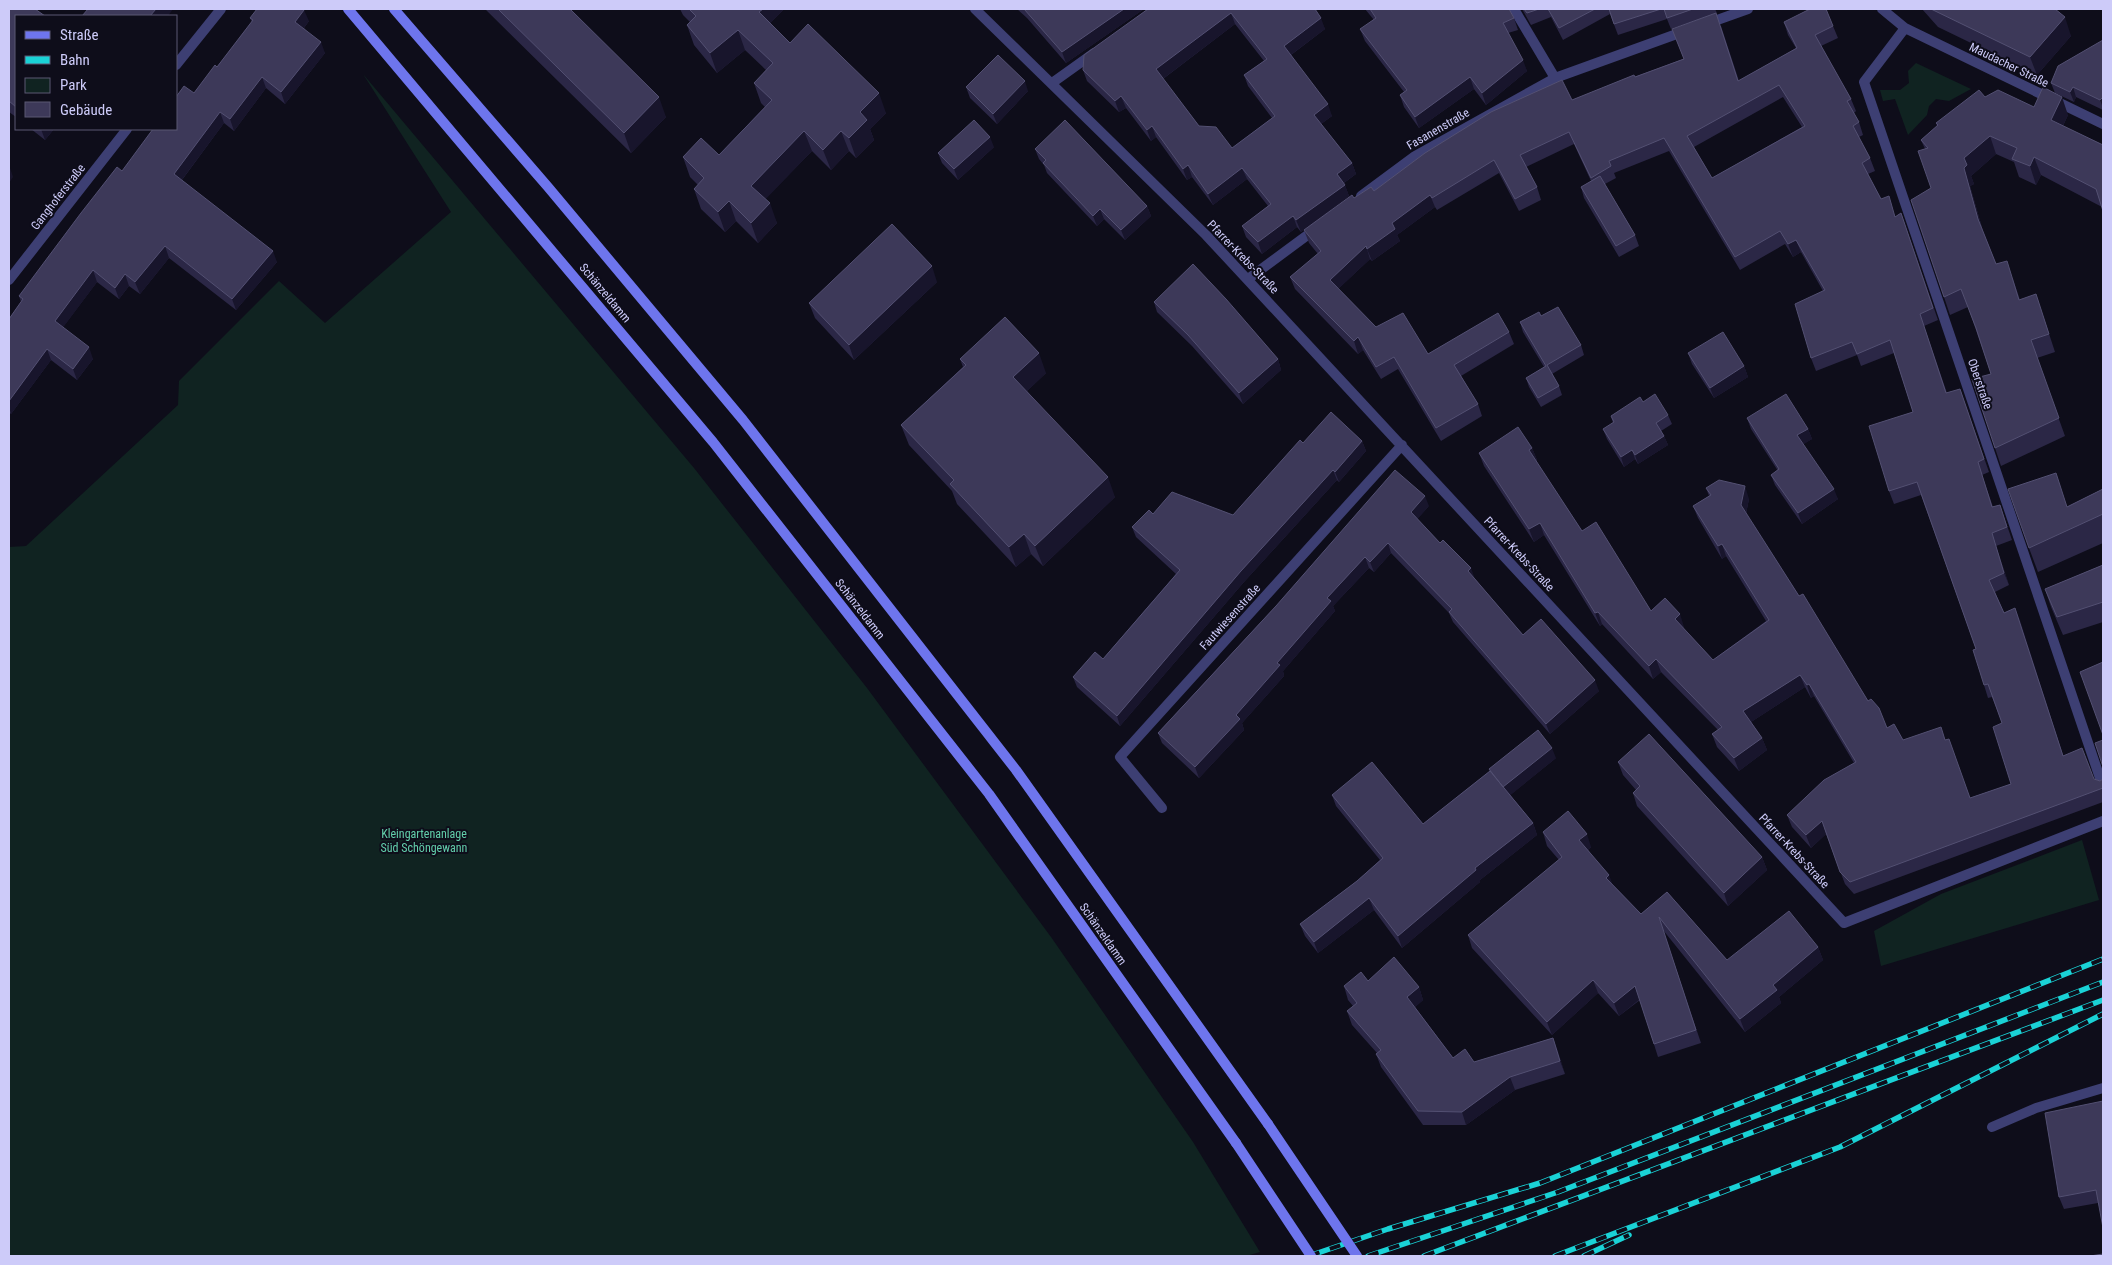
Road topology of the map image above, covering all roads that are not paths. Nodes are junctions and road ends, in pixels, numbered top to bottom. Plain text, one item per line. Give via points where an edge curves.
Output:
1 (220, 9) edge
2 (348, 9) edge
3 (394, 9) edge
4 (975, 9) edge
5 (1514, 9) edge
6 (1748, 9) edge
7 (1882, 9) edge
8 (1905, 28) junction
9 (1100, 49) edge
10 (178, 63) edge
11 (1555, 78) junction
12 (1052, 83) junction
13 (2103, 124) edge
14 (126, 130) edge
15 (1355, 200) edge
16 (1325, 222) edge
17 (1248, 279) junction
18 (9, 280) edge
19 (1402, 445) junction
20 (2103, 787) edge
21 (1162, 808) dead end
22 (2103, 822) edge
23 (2103, 1088) edge
24 (1992, 1126) dead end
25 (1311, 1256) edge
26 (1357, 1256) edge

1 - 10 street
2 - 25 main road, Schänzeldamm, bridge via 719,450 989,794 1236,1143
3 - 26 main road, Schänzeldamm, bridge via 743,420 1016,770 1268,1124
4 - 12 street, Pfarrer-Krebs-Straße
5 - 11 street
6 - 11 street, Fasanenstraße
7 - 8 street
8 - 13 street, Maudacher Straße
8 - 20 street, Oberstraße via 1864,82
9 - 12 street
11 - 15 street, Fasanenstraße via 1415,156
12 - 17 street, Pfarrer-Krebs-Straße
14 - 18 street, Ganghoferstraße
16 - 17 street
17 - 19 street, Pfarrer-Krebs-Straße
19 - 21 street, Fautwiesenstraße via 1120,758
19 - 22 street, Pfarrer-Krebs-Straße via 1844,923
23 - 24 street via 2036,1108

